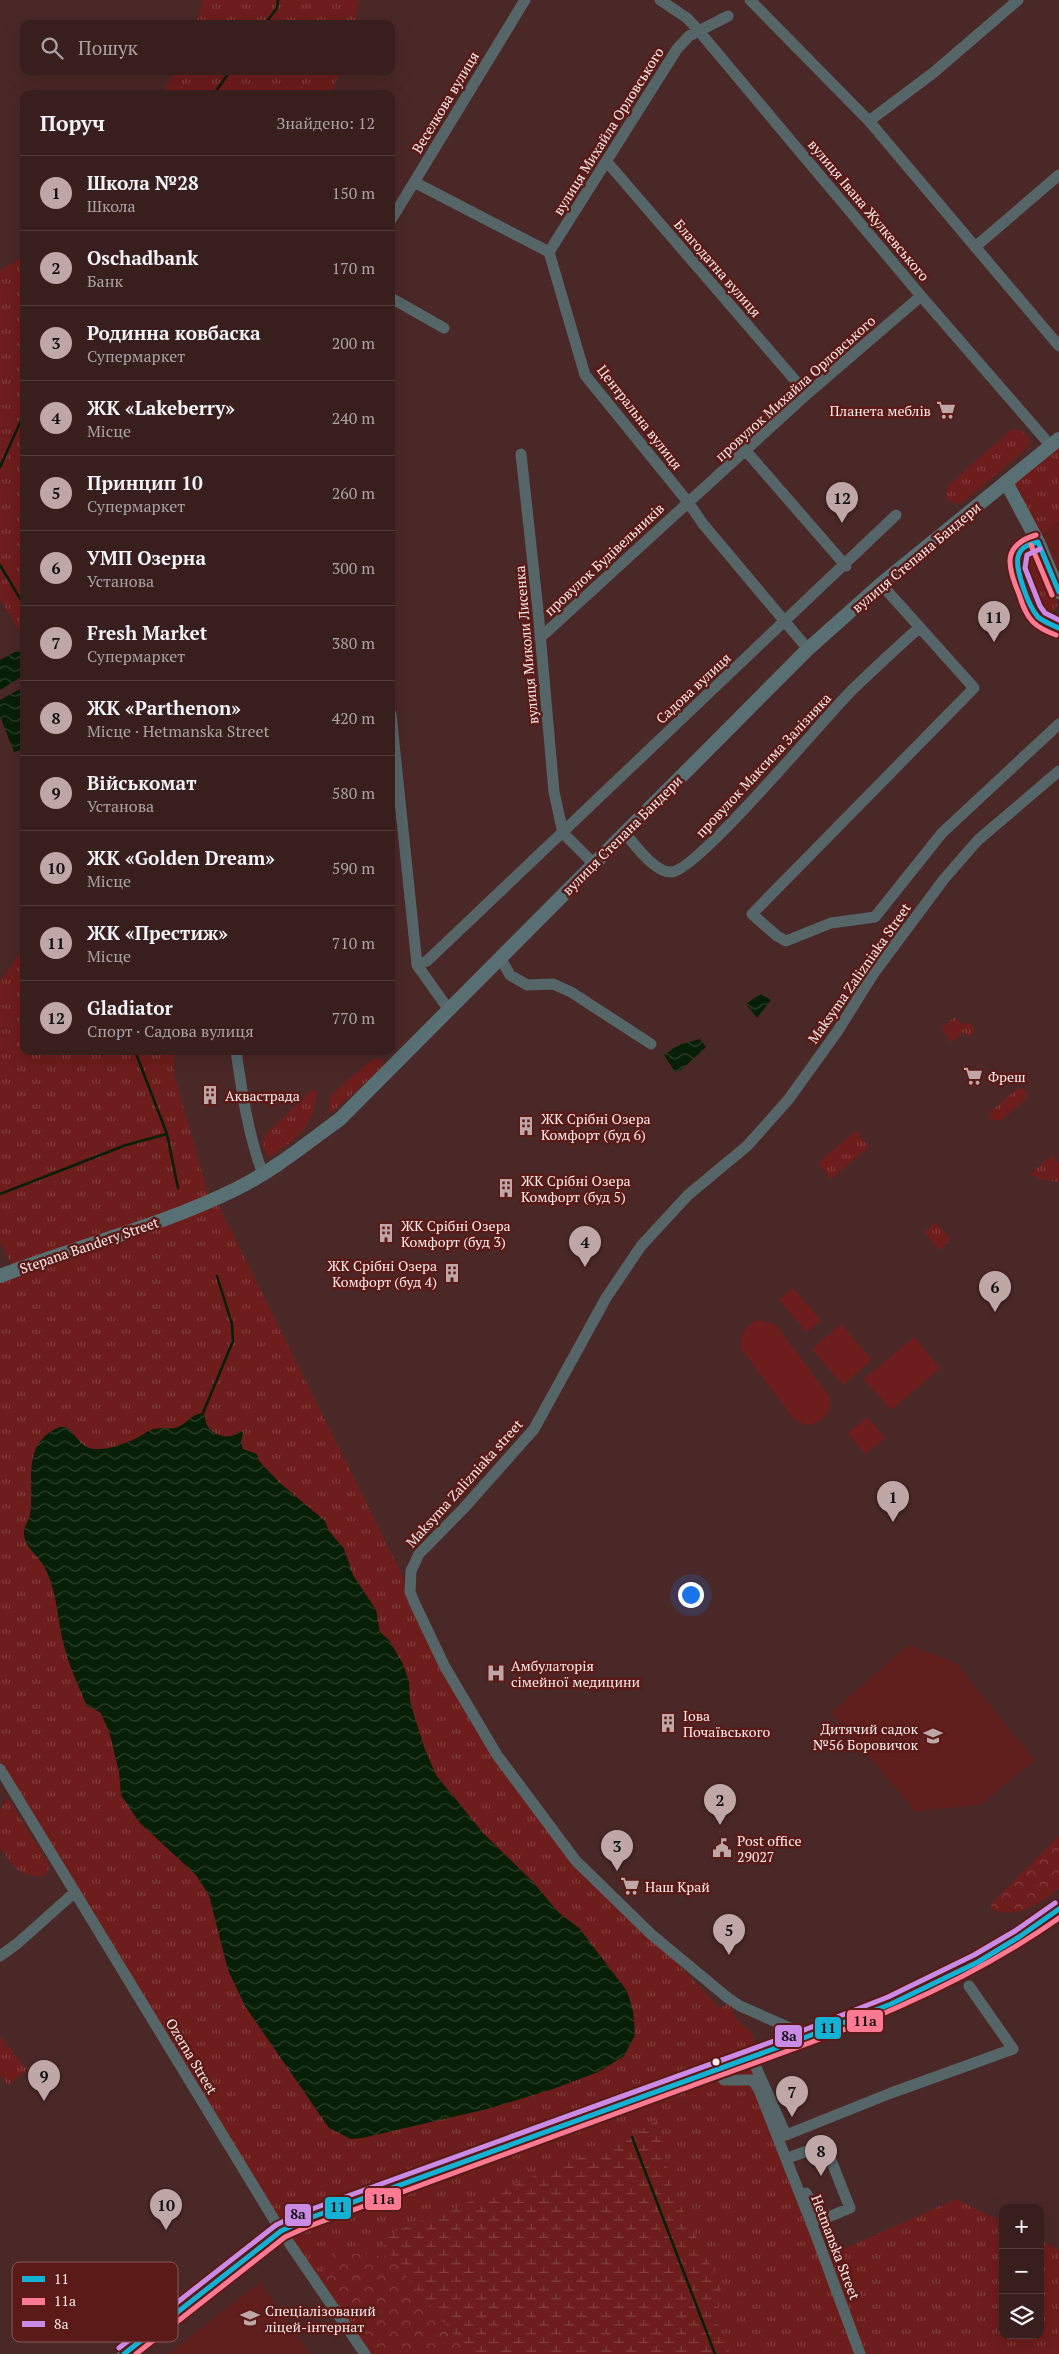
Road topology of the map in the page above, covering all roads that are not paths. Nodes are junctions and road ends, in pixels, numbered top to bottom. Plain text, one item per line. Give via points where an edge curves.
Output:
1 (525, 0) edge
2 (660, 0) edge
3 (1018, 0) edge
4 (756, 2) edge
5 (728, 16) dead end
6 (698, 30) junction
7 (869, 122) junction
8 (606, 162) junction
9 (1059, 175) edge
10 (414, 182) junction
11 (395, 213) edge
12 (975, 247) junction
13 (549, 252) junction
14 (921, 296) junction
15 (395, 300) edge
16 (444, 328) dead end
17 (1059, 346) edge
18 (807, 394) junction
19 (1055, 442) edge
20 (746, 451) junction
21 (521, 454) dead end
22 (1006, 482) junction
23 (688, 502) junction
24 (896, 515) dead end
25 (1038, 542) junction
26 (846, 566) junction
27 (881, 584) junction
28 (1059, 592) edge
29 (786, 622) junction
30 (918, 628) junction
31 (1059, 628) edge
32 (540, 638) junction
33 (808, 649) junction
34 (1059, 724) edge
35 (395, 753) edge
36 (1059, 771) edge
37 (624, 832) junction
38 (563, 833) junction
39 (593, 863) junction
40 (501, 959) junction
41 (417, 965) junction
42 (449, 1010) junction
43 (652, 1044) dead end
44 (237, 1055) edge
45 (263, 1174) junction
46 (1, 1273) edge
47 (0, 1769) edge
48 (74, 1892) junction
49 (1059, 1909) edge
50 (0, 1956) edge
51 (969, 1986) dead end
52 (795, 2040) junction
53 (751, 2056) junction
54 (716, 2069) junction
55 (786, 2135) junction
56 (793, 2156) junction
57 (281, 2231) junction
58 (178, 2312) edge
59 (139, 2342) edge
60 (124, 2354) edge
61 (365, 2354) edge
62 (860, 2354) edge

1 - 10 street, Веселкова вулиця
2 - 6 street, вулиця Івана Жулкевського via 687,18
3 - 7 street via 933,73
4 - 7 street
5 - 6 street, вулиця Михайла Орловського
6 - 8 street, вулиця Михайла Орловського via 677,49
6 - 14 street, вулиця Івана Жулкевського
7 - 12 street
8 - 13 street, вулиця Михайла Орловського
8 - 18 street, Благодатна вулиця
9 - 12 street
10 - 11 street, Веселкова вулиця
10 - 13 street
12 - 17 street
13 - 23 street, Центральна вулиця via 585,375
14 - 18 street, провулок Михайла Орловського
14 - 19 street, вулиця Івана Жулкевського
15 - 16 street
18 - 20 street, провулок Михайла Орловського
19 - 22 main road, вулиця Степана Бандери
20 - 23 street, провулок Михайла Орловського
20 - 26 street
21 - 32 street, вулиця Миколи Лисенка
22 - 25 main road
22 - 27 main road, вулиця Степана Бандери
23 - 29 street, Центральна вулиця
23 - 32 street, провулок Будівельників
24 - 26 street, Садова вулиця
25 - 28 main road
25 - 31 street via 1025,546 1021,551 1016,562 1017,571 1036,614
26 - 29 street, Садова вулиця
27 - 30 street
27 - 33 main road, вулиця Степана Бандери
29 - 33 street, Центральна вулиця
29 - 38 street, Садова вулиця
30 - 34 street via 974,688 752,914 776,936 786,941 832,923 875,917 942,833
30 - 37 street, провулок Максима Залізняка via 852,690 739,815 685,868 671,872 654,865
32 - 38 street, вулиця Миколи Лисенка via 554,792
33 - 37 main road, вулиця Степана Бандери
35 - 41 street
36 - 52 street, Maksyma Zalizniaka street via 1004,816 944,879 874,973 827,1047 788,1100 747,1146 688,1195 641,1246 606,1298 534,1429 419,1554 411,1571 410,1592 445,1667 497,1755 576,1860 681,1961 740,2006 790,2028
37 - 39 main road, вулиця Степана Бандери
38 - 39 street
38 - 41 street, Садова вулиця via 427,961
39 - 40 main road, вулиця Степана Бандери
40 - 42 main road, вулиця Степана Бандери
40 - 43 street via 510,975 526,985 553,984 571,992
41 - 42 street
42 - 45 main road, вулиця Степана Бандери via 340,1119
44 - 45 street via 245,1106
45 - 46 main road, Stepana Bandery Street via 178,1215
47 - 48 street, Ozerna Street
48 - 50 street via 18,1944
48 - 57 street, Ozerna Street
49 - 52 main road via 1005,1947 960,1973
51 - 55 street via 1013,2049
52 - 53 main road
53 - 54 main road
53 - 55 street
54 - 57 main road
54 - 62 street, Hetmanska Street via 724,2080 753,2080 759,2090
55 - 56 street
56 - 56 street via 802,2186 821,2220 850,2208 825,2145
57 - 58 main road
57 - 61 street, Ozerna Street
59 - 60 main road

